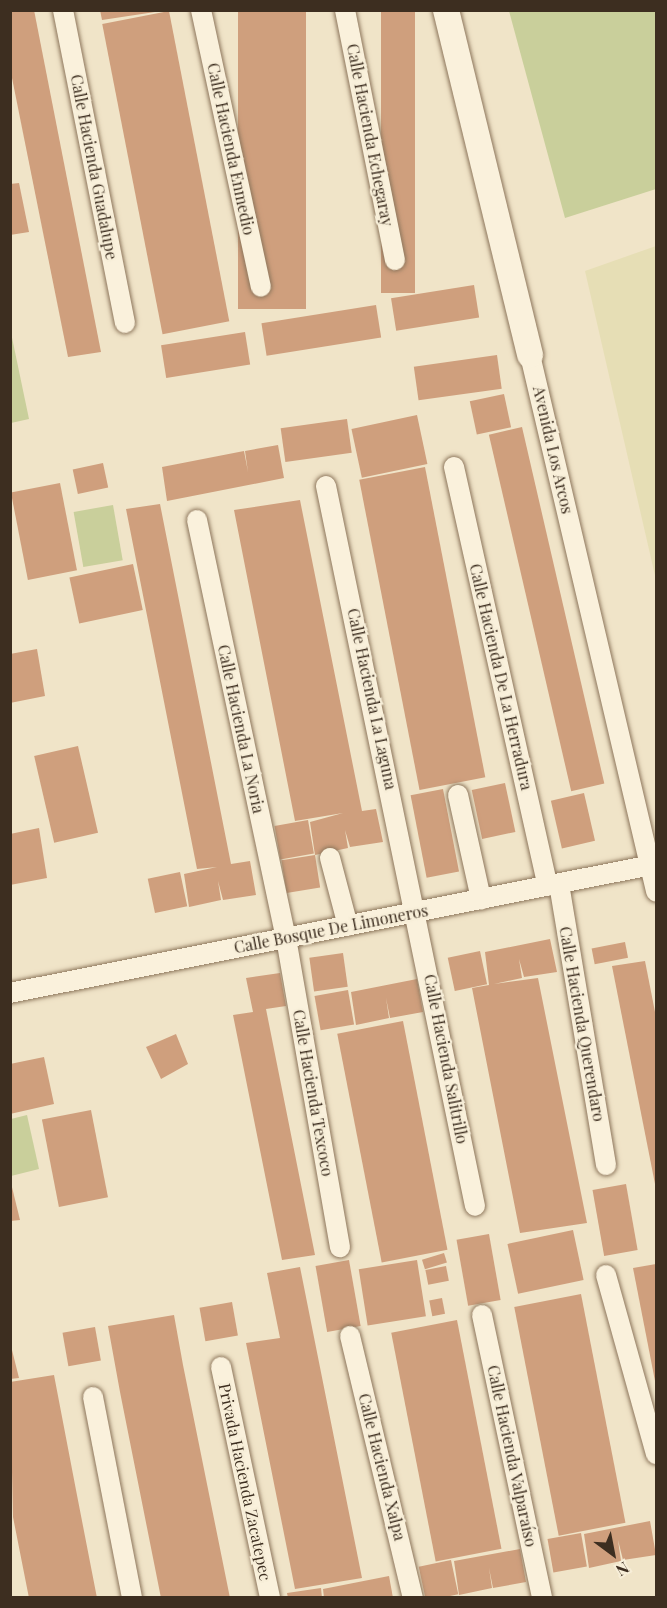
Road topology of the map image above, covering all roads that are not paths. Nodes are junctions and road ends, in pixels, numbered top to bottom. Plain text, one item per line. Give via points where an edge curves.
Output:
1 (63, 10) edge
2 (201, 10) edge
3 (345, 10) edge
4 (446, 10) edge
5 (395, 260) dead end
6 (261, 287) dead end
7 (125, 323) dead end
8 (530, 355) joint
9 (454, 467) dead end
10 (326, 486) dead end
11 (196, 520) dead end
12 (458, 795) dead end
13 (330, 858) dead end
14 (651, 865) junction
15 (553, 885) junction
16 (657, 891) edge
17 (481, 899) junction
18 (418, 912) junction
19 (348, 926) junction
20 (286, 938) junction
21 (10, 993) edge
22 (606, 1165) dead end
23 (475, 1206) dead end
24 (340, 1247) dead end
25 (606, 1275) dead end
26 (482, 1315) dead end
27 (350, 1335) dead end
28 (221, 1367) dead end
29 (93, 1397) dead end
30 (657, 1455) edge
31 (132, 1598) edge
32 (270, 1598) edge
33 (413, 1598) edge
34 (542, 1598) edge

1 - 7 street, Calle Hacienda Guadalupe
2 - 6 street, Calle Hacienda Enmedio
3 - 5 street, Calle Hacienda Echegaray
4 - 8 street, Avenida Los Arcos
8 - 14 street, Avenida Los Arcos
9 - 15 street, Calle Hacienda De La Herradura
10 - 18 street, Calle Hacienda La Laguna
11 - 20 street, Calle Hacienda La Noria
12 - 17 street
13 - 19 street
14 - 15 street, Calle Bosque De Limoneros
14 - 16 street, Avenida Los Arcos
15 - 17 street, Calle Bosque De Limoneros
15 - 22 street, Calle Hacienda Querendaro
17 - 18 street, Calle Bosque De Limoneros
18 - 19 street, Calle Bosque De Limoneros
18 - 23 street, Calle Hacienda Salitrillo
19 - 20 street, Calle Bosque De Limoneros
20 - 21 street, Calle Bosque De Limoneros
20 - 24 street, Calle Hacienda Texcoco
25 - 30 street
26 - 34 street, Calle Hacienda Valparaíso
27 - 33 street, Calle Hacienda Xalpa
28 - 32 street, Privada Hacienda Zacatepec
29 - 31 street

